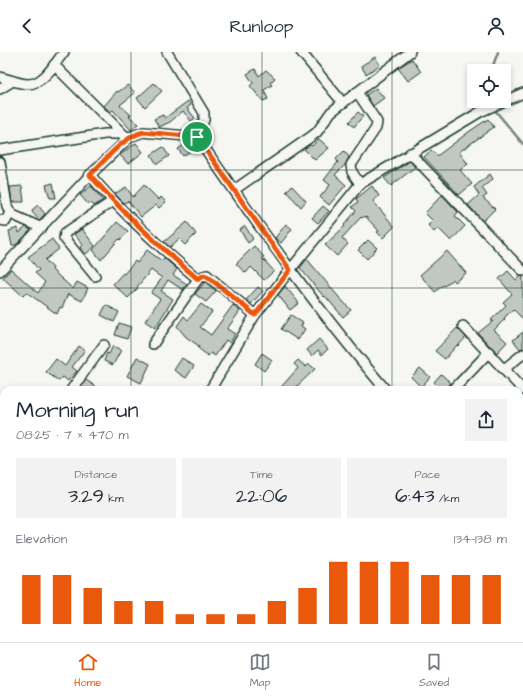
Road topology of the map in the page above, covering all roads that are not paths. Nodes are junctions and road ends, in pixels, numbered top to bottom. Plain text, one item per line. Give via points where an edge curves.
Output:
1 (64, 52) edge
2 (167, 52) edge
3 (301, 52) edge
4 (407, 53) edge
5 (54, 65) junction
6 (0, 77) edge
7 (13, 81) junction
8 (0, 88) edge
9 (357, 92) junction
10 (523, 93) edge
11 (343, 103) junction
12 (127, 136) junction
13 (197, 137) junction
14 (0, 150) edge
15 (410, 153) junction
16 (0, 162) edge
17 (90, 175) junction
18 (360, 184) junction
19 (234, 190) junction
20 (113, 201) junction
21 (10, 212) junction
22 (0, 220) edge
23 (42, 228) junction
24 (290, 270) junction
25 (0, 271) edge
26 (523, 271) edge
27 (95, 276) dead end
28 (198, 279) junction
29 (255, 315) junction
30 (463, 326) dead end
31 (153, 344) dead end
32 (104, 345) dead end
33 (489, 352) junction
34 (523, 354) edge
35 (504, 369) junction
36 (74, 386) edge
37 (212, 386) edge
38 (383, 386) edge
39 (457, 386) edge
40 (519, 386) edge

1 - 5 street
2 - 13 street via 204,113
3 - 11 street
4 - 9 street
5 - 7 street via 42,80 35,83
5 - 12 street
6 - 7 street
7 - 8 street
9 - 11 street
9 - 18 street via 377,122 376,128 351,165 352,172
10 - 15 street via 480,112
11 - 19 street via 331,112 312,136
12 - 13 street via 144,132
12 - 14 street via 105,134
12 - 17 street
13 - 19 street
15 - 18 street
15 - 26 street
16 - 21 street
17 - 20 street
17 - 23 street
18 - 24 street
19 - 24 street
20 - 27 street via 64,236
20 - 28 street via 156,244
21 - 22 street via 6,221
21 - 23 street
23 - 25 street
24 - 29 street
24 - 38 street
28 - 29 street via 207,276
28 - 31 street
29 - 37 street
30 - 33 street
32 - 36 street
33 - 35 street
33 - 39 street
34 - 35 street
35 - 40 street

